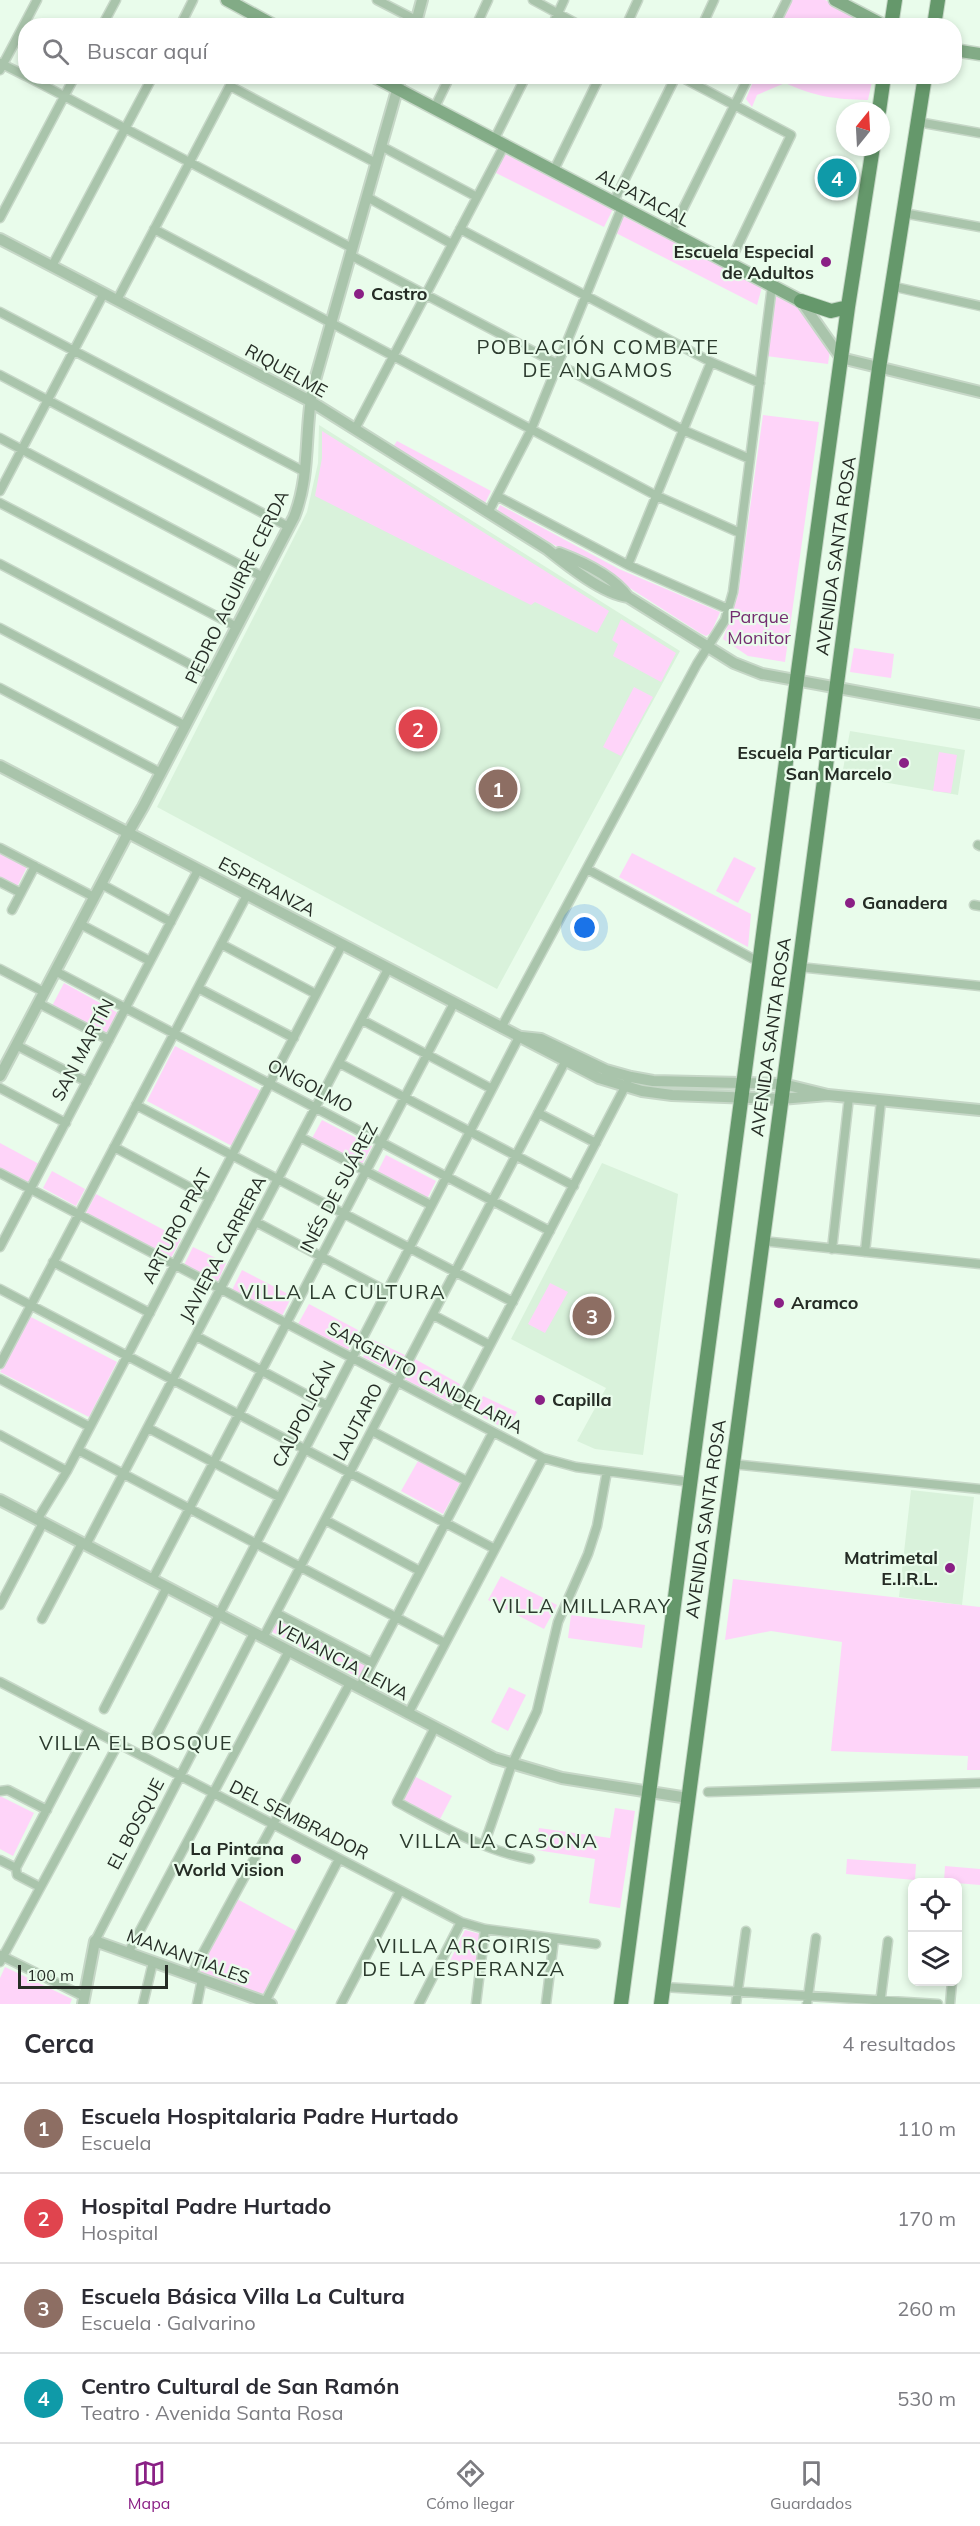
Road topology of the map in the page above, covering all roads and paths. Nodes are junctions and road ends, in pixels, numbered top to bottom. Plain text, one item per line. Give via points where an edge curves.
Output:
1 (37, 0) edge
2 (116, 0) edge
3 (193, 0) edge
4 (377, 0) edge
5 (422, 0) edge
6 (488, 0) edge
7 (533, 0) edge
8 (564, 0) edge
9 (638, 0) edge
10 (714, 0) edge
11 (787, 0) edge
12 (836, 0) edge
13 (895, 0) edge
14 (938, 0) edge
15 (233, 1) edge
16 (558, 13) junction
17 (27, 18) edge
18 (106, 18) edge
19 (184, 18) edge
20 (259, 18) edge
21 (408, 18) edge
22 (417, 18) edge
23 (480, 18) edge
24 (556, 18) edge
25 (567, 18) edge
26 (630, 18) edge
27 (706, 18) edge
28 (778, 18) edge
29 (870, 18) edge
30 (892, 18) edge
31 (935, 18) edge
32 (18, 35) edge
33 (962, 51) edge
34 (980, 54) edge
35 (1, 66) edge
36 (18, 73) edge
37 (41, 84) edge
38 (71, 84) edge
39 (149, 84) edge
40 (388, 84) edge
41 (399, 84) edge
42 (446, 84) edge
43 (523, 84) edge
44 (596, 84) edge
45 (674, 84) edge
46 (693, 84) edge
47 (745, 84) edge
48 (883, 84) edge
49 (924, 84) edge
50 (230, 86) joint
51 (397, 89) junction
52 (64, 96) junction
53 (880, 102) edge
54 (735, 106) junction
55 (434, 109) junction
56 (918, 122) junction
57 (125, 129) junction
58 (980, 133) edge
59 (499, 143) junction
60 (381, 146) junction
61 (872, 156) edge
62 (190, 162) junction
63 (376, 164) junction
64 (554, 172) junction
65 (477, 196) junction
66 (367, 197) junction
67 (618, 205) junction
68 (903, 213) junction
69 (0, 218) edge
70 (980, 227) edge
71 (460, 229) junction
72 (154, 230) junction
73 (671, 233) junction
74 (0, 239) edge
75 (453, 244) junction
76 (351, 251) junction
77 (729, 264) junction
78 (52, 266) junction
79 (772, 286) junction
80 (891, 286) junction
81 (104, 293) junction
82 (426, 295) junction
83 (586, 296) junction
84 (117, 300) junction
85 (801, 302) junction
86 (980, 306) edge
87 (848, 307) junction
88 (0, 312) edge
89 (330, 323) junction
90 (74, 350) junction
91 (393, 357) junction
92 (841, 358) junction
93 (711, 362) junction
94 (559, 365) junction
95 (879, 368) junction
96 (0, 375) edge
97 (760, 382) junction
98 (980, 392) edge
99 (47, 400) junction
100 (310, 401) junction
101 (355, 429) junction
102 (531, 430) junction
103 (683, 430) junction
104 (0, 438) edge
105 (21, 450) junction
106 (750, 459) junction
107 (305, 472) junction
108 (0, 490) edge
109 (496, 496) junction
110 (657, 496) junction
111 (0, 502) edge
112 (488, 513) junction
113 (289, 527) junction
114 (740, 533) junction
115 (0, 564) edge
116 (628, 565) junction
117 (263, 577) junction
118 (728, 609) junction
119 (237, 627) junction
120 (0, 628) edge
121 (709, 647) junction
122 (212, 676) junction
123 (797, 680) junction
124 (0, 688) edge
125 (836, 688) junction
126 (980, 714) edge
127 (186, 726) junction
128 (0, 766) edge
129 (161, 773) junction
130 (128, 832) junction
131 (0, 848) edge
132 (35, 866) junction
133 (587, 869) junction
134 (198, 870) junction
135 (0, 882) edge
136 (100, 884) junction
137 (21, 893) junction
138 (247, 895) junction
139 (94, 897) junction
140 (12, 910) dead end
141 (171, 922) junction
142 (80, 924) junction
143 (221, 944) junction
144 (342, 945) junction
145 (150, 961) junction
146 (759, 962) junction
147 (799, 967) junction
148 (0, 969) edge
149 (388, 969) junction
150 (55, 971) junction
151 (980, 986) edge
152 (198, 988) junction
153 (44, 992) junction
154 (316, 994) junction
155 (38, 1003) junction
156 (454, 1004) junction
157 (126, 1008) junction
158 (362, 1020) junction
159 (501, 1028) junction
160 (174, 1034) junction
161 (519, 1037) junction
162 (294, 1038) junction
163 (109, 1040) junction
164 (16, 1045) junction
165 (427, 1055) junction
166 (565, 1062) junction
167 (339, 1063) junction
168 (0, 1076) edge
169 (87, 1082) junction
170 (628, 1082) junction
171 (270, 1084) junction
172 (783, 1084) junction
173 (0, 1088) edge
174 (492, 1089) junction
175 (742, 1090) junction
176 (828, 1095) junction
177 (405, 1097) junction
178 (849, 1097) junction
179 (781, 1099) junction
180 (881, 1101) junction
181 (136, 1105) junction
182 (316, 1108) junction
183 (980, 1110) edge
184 (538, 1113) junction
185 (66, 1122) junction
186 (470, 1132) junction
187 (300, 1137) junction
188 (381, 1143) junction
189 (596, 1143) junction
190 (114, 1147) junction
191 (232, 1155) junction
192 (516, 1156) junction
193 (366, 1172) junction
194 (0, 1173) edge
195 (446, 1177) junction
196 (278, 1179) junction
197 (573, 1186) junction
198 (31, 1189) junction
199 (210, 1198) junction
200 (492, 1201) junction
201 (431, 1205) junction
202 (79, 1214) junction
203 (344, 1214) junction
204 (256, 1222) junction
205 (550, 1231) junction
206 (3, 1236) edge
207 (762, 1241) junction
208 (0, 1247) edge
209 (409, 1247) junction
210 (832, 1249) junction
211 (865, 1252) junction
212 (321, 1257) junction
213 (53, 1262) junction
214 (980, 1264) edge
215 (175, 1265) junction
216 (455, 1272) junction
217 (0, 1289) edge
218 (220, 1289) junction
219 (386, 1291) junction
220 (513, 1302) junction
221 (31, 1306) junction
222 (150, 1313) junction
223 (433, 1315) junction
224 (286, 1324) junction
225 (196, 1336) junction
226 (490, 1345) junction
227 (127, 1356) junction
228 (351, 1358) junction
229 (0, 1364) edge
230 (261, 1371) junction
231 (0, 1379) edge
232 (173, 1380) junction
233 (398, 1382) junction
234 (327, 1405) junction
235 (455, 1412) junction
236 (239, 1414) junction
237 (90, 1427) junction
238 (148, 1428) junction
239 (372, 1431) junction
240 (493, 1432) junction
241 (0, 1435) edge
242 (304, 1449) junction
243 (78, 1450) junction
244 (543, 1458) junction
245 (214, 1462) junction
246 (732, 1464) junction
247 (68, 1471) junction
248 (607, 1471) junction
249 (124, 1473) junction
250 (350, 1473) junction
251 (467, 1481) junction
252 (690, 1482) junction
253 (980, 1489) edge
254 (279, 1497) junction
255 (0, 1500) edge
256 (189, 1508) junction
257 (325, 1520) junction
258 (40, 1521) junction
259 (445, 1522) junction
260 (255, 1543) junction
261 (84, 1544) junction
262 (495, 1549) junction
263 (301, 1567) junction
264 (420, 1571) junction
265 (152, 1580) junction
266 (167, 1587) junction
267 (0, 1605) edge
268 (276, 1613) junction
269 (218, 1614) junction
270 (396, 1617) junction
271 (42, 1618) dead end
272 (259, 1635) junction
273 (446, 1643) junction
274 (289, 1651) junction
275 (372, 1663) junction
276 (0, 1682) edge
277 (355, 1685) junction
278 (104, 1709) dead end
279 (408, 1714) junction
280 (435, 1728) junction
281 (89, 1729) junction
282 (156, 1736) dead end
283 (118, 1744) junction
284 (512, 1764) junction
285 (180, 1776) junction
286 (980, 1783) edge
287 (0, 1791) edge
288 (649, 1792) junction
289 (708, 1792) dead end
290 (213, 1794) junction
291 (688, 1798) junction
292 (47, 1810) junction
293 (273, 1825) junction
294 (484, 1845) junction
295 (339, 1859) junction
296 (530, 1859) dead end
297 (0, 1860) edge
298 (16, 1868) junction
299 (40, 1887) junction
300 (400, 1891) junction
301 (461, 1922) junction
302 (485, 1929) junction
303 (746, 1931) dead end
304 (816, 1938) dead end
305 (554, 1939) junction
306 (95, 1941) junction
307 (888, 1941) dead end
308 (596, 1944) dead end
309 (128, 1953) junction
310 (1, 1958) edge
311 (153, 1962) junction
312 (191, 1976) junction
313 (202, 1979) junction
314 (952, 1986) edge
315 (663, 1987) junction
316 (738, 1991) junction
317 (84, 2000) edge
318 (808, 2000) edge
319 (251, 2001) edge
320 (880, 2002) edge
321 (268, 2003) edge
322 (143, 2004) edge
323 (196, 2004) edge
324 (341, 2004) edge
325 (419, 2004) edge
326 (476, 2004) edge
327 (546, 2004) edge
328 (621, 2004) edge
329 (661, 2004) edge
330 (736, 2004) edge
331 (938, 2004) edge
332 (950, 2004) edge

1 - 17 street
2 - 18 street
3 - 19 street
4 - 21 street
5 - 22 street
6 - 23 street
7 - 16 street
8 - 16 street
9 - 26 street
10 - 27 street
11 - 28 street
12 - 29 main road
13 - 30 main road
14 - 31 main road
15 - 20 main road
16 - 24 street
16 - 25 street
32 - 35 street
33 - 34 main road
35 - 36 street
37 - 52 street
38 - 52 street
39 - 57 street
40 - 51 main road, ALPATACAL
41 - 51 street, PEDRO AGUIRRE CERDA
42 - 55 street
43 - 59 street
44 - 64 street
45 - 67 street
46 - 54 street
47 - 54 street
48 - 53 main road
49 - 56 main road, AVENIDA SANTA ROSA
50 - 62 street
50 - 63 street
51 - 55 main road, ALPATACAL
51 - 60 street, PEDRO AGUIRRE CERDA
52 - 57 street
52 - 69 street
54 - 73 street
54 - 77 street via 791,135
55 - 59 main road, ALPATACAL
56 - 58 street
56 - 68 main road, AVENIDA SANTA ROSA
57 - 62 street
57 - 78 street
59 - 64 main road, ALPATACAL
59 - 65 street
60 - 63 street, PEDRO AGUIRRE CERDA
60 - 65 street
61 - 87 main road, AVENIDA SANTA ROSA
62 - 72 street
62 - 76 street
63 - 66 street, PEDRO AGUIRRE CERDA
64 - 67 main road, ALPATACAL
65 - 71 street
66 - 75 street
66 - 76 street, PEDRO AGUIRRE CERDA
67 - 73 main road, ALPATACAL
67 - 83 street
68 - 70 street
68 - 80 main road, AVENIDA SANTA ROSA
71 - 75 street
71 - 83 street
72 - 84 street
72 - 89 street
73 - 77 main road, ALPATACAL
74 - 78 street, RIQUELME
75 - 82 street
76 - 82 street
76 - 89 street, PEDRO AGUIRRE CERDA
77 - 79 main road, ALPATACAL
78 - 81 street, RIQUELME
79 - 85 main road, ALPATACAL
79 - 97 street
80 - 86 street
80 - 95 main road, AVENIDA SANTA ROSA
81 - 84 street, RIQUELME
81 - 90 street
82 - 91 street
82 - 94 street
83 - 93 street
83 - 94 street
84 - 100 street, RIQUELME
85 - 87 main road via 831,311
85 - 92 street, ALPATACAL
87 - 92 main road, AVENIDA SANTA ROSA
88 - 90 street
89 - 91 street
89 - 100 street, PEDRO AGUIRRE CERDA
90 - 99 street
90 - 107 street
91 - 101 street
91 - 102 street
92 - 95 street
92 - 123 main road, AVENIDA SANTA ROSA
93 - 97 street
93 - 103 street
94 - 102 street
94 - 103 street
95 - 98 street
95 - 125 main road, AVENIDA SANTA ROSA
96 - 99 street
97 - 106 street
99 - 105 street
99 - 113 street
100 - 101 street, RIQUELME
100 - 107 street, PEDRO AGUIRRE CERDA
101 - 112 street, RIQUELME
102 - 109 street
102 - 110 street
103 - 106 street
103 - 110 street
104 - 105 street
105 - 108 street
105 - 117 street
106 - 114 street
107 - 113 street, PEDRO AGUIRRE CERDA via 302,496
109 - 112 street
109 - 116 street
110 - 114 street
110 - 116 street
111 - 119 street
112 - 121 street, RIQUELME via 574,570 609,591 628,597
113 - 117 street, PEDRO AGUIRRE CERDA
114 - 118 street
115 - 122 street
116 - 118 street
117 - 119 street, PEDRO AGUIRRE CERDA
118 - 121 street
119 - 122 street, PEDRO AGUIRRE CERDA
120 - 127 street
121 - 123 street, RIQUELME via 747,669
121 - 133 street
122 - 127 street, PEDRO AGUIRRE CERDA
123 - 125 street, RIQUELME
123 - 146 main road, AVENIDA SANTA ROSA
124 - 129 street
125 - 126 street, RIQUELME
125 - 147 main road, AVENIDA SANTA ROSA
127 - 129 street, PEDRO AGUIRRE CERDA
128 - 130 street, ESPERANZA
129 - 130 street, PEDRO AGUIRRE CERDA
130 - 134 street, ESPERANZA
130 - 136 street, PEDRO AGUIRRE CERDA
131 - 132 street
132 - 137 street
132 - 139 street
133 - 146 street
133 - 159 street
134 - 138 street, ESPERANZA
134 - 141 street, SAN MARTÍN
135 - 137 street
136 - 139 street, PEDRO AGUIRRE CERDA
136 - 141 street
137 - 140 street
138 - 143 street
138 - 144 street, ESPERANZA
139 - 142 street, PEDRO AGUIRRE CERDA
141 - 145 street, SAN MARTÍN
142 - 145 street
142 - 150 street, PEDRO AGUIRRE CERDA
143 - 152 street
143 - 154 street
144 - 149 street, ESPERANZA
144 - 154 street, ARTURO PRAT
145 - 157 street, SAN MARTÍN
146 - 175 main road, AVENIDA SANTA ROSA
147 - 151 street
147 - 172 main road, AVENIDA SANTA ROSA
148 - 153 street
149 - 156 street, ESPERANZA
149 - 158 street, JAVIERA CARRERA
150 - 153 street, PEDRO AGUIRRE CERDA
150 - 157 street, ONGOLMO
152 - 160 street
152 - 162 street
153 - 155 street, PEDRO AGUIRRE CERDA
154 - 162 street, ARTURO PRAT
155 - 163 street
155 - 164 street, PEDRO AGUIRRE CERDA
156 - 159 street, ESPERANZA
156 - 165 street, INÉS DE SUÁREZ
157 - 160 street, ONGOLMO
157 - 163 street, SAN MARTÍN
158 - 165 street
158 - 167 street, JAVIERA CARRERA
159 - 161 street, ESPERANZA
160 - 171 street, ONGOLMO
160 - 181 street
161 - 166 street, ESPERANZA
161 - 170 street, ESPERANZA via 541,1039
161 - 174 street, CAUPOLICÁN
162 - 171 street, ARTURO PRAT
163 - 169 street, SAN MARTÍN
164 - 168 street, PEDRO AGUIRRE CERDA
164 - 169 street
165 - 174 street
165 - 177 street, INÉS DE SUÁREZ
166 - 170 street, ESPERANZA via 599,1078
166 - 184 street, LAUTARO
167 - 177 street
167 - 182 street, JAVIERA CARRERA
169 - 185 street, SAN MARTÍN
170 - 175 street, ESPERANZA
170 - 189 street
171 - 182 street, ONGOLMO
171 - 191 street, ARTURO PRAT
172 - 175 street, ESPERANZA
172 - 176 street, ESPERANZA
172 - 179 main road, AVENIDA SANTA ROSA
173 - 185 street
174 - 186 street, CAUPOLICÁN
175 - 179 street, ESPERANZA
175 - 252 main road, AVENIDA SANTA ROSA
176 - 178 street
176 - 179 street, ESPERANZA
177 - 186 street
177 - 188 street, INÉS DE SUÁREZ
178 - 180 street
178 - 210 street
179 - 207 main road, AVENIDA SANTA ROSA
180 - 183 street
180 - 211 street
181 - 190 street
181 - 191 street
182 - 187 street, JAVIERA CARRERA
182 - 188 street, ONGOLMO
184 - 189 street
184 - 192 street, LAUTARO
185 - 198 street, SAN MARTÍN
186 - 192 street
186 - 195 street, CAUPOLICÁN
187 - 193 street
187 - 196 street, JAVIERA CARRERA
188 - 193 street, INÉS DE SUÁREZ
188 - 195 street, ONGOLMO
189 - 197 street
190 - 199 street
190 - 202 street
191 - 196 street
191 - 199 street, ARTURO PRAT
192 - 197 street
192 - 200 street, LAUTARO
193 - 201 street
193 - 203 street, INÉS DE SUÁREZ
194 - 198 street, SARGENTO CANDELARIA
195 - 200 street, ONGOLMO
195 - 201 street, CAUPOLICÁN
196 - 203 street
196 - 204 street, JAVIERA CARRERA
197 - 205 street
198 - 202 street, SARGENTO CANDELARIA
198 - 206 street, SAN MARTÍN
199 - 215 street, ARTURO PRAT
200 - 205 street, ONGOLMO
200 - 216 street, LAUTARO
201 - 209 street, CAUPOLICÁN
202 - 213 street
202 - 215 street, SARGENTO CANDELARIA
203 - 209 street
203 - 212 street, INÉS DE SUÁREZ
204 - 212 street
204 - 218 street, JAVIERA CARRERA
205 - 220 street
206 - 208 street, SAN MARTÍN
207 - 210 street
207 - 246 main road, AVENIDA SANTA ROSA
209 - 216 street
209 - 219 street, CAUPOLICÁN
210 - 211 street
211 - 214 street
212 - 219 street
212 - 224 street, INÉS DE SUÁREZ
213 - 221 street
213 - 222 street
215 - 218 street, SARGENTO CANDELARIA
215 - 222 street, ARTURO PRAT
216 - 220 street
216 - 223 street, LAUTARO
217 - 221 street
218 - 224 street, SARGENTO CANDELARIA
218 - 225 street, JAVIERA CARRERA
219 - 228 street, CAUPOLICÁN
220 - 226 street
221 - 227 street
221 - 229 street
222 - 227 street, ARTURO PRAT
223 - 226 street
223 - 233 street, LAUTARO
224 - 228 street, SARGENTO CANDELARIA
224 - 230 street, INÉS DE SUÁREZ
225 - 230 street
225 - 232 street, JAVIERA CARRERA
226 - 235 street
227 - 232 street
227 - 237 street, ARTURO PRAT
228 - 233 street, SARGENTO CANDELARIA
228 - 234 street, CAUPOLICÁN
230 - 234 street
230 - 236 street, INÉS DE SUÁREZ
231 - 237 street
232 - 236 street
232 - 238 street, JAVIERA CARRERA
233 - 235 street, SARGENTO CANDELARIA
233 - 239 street, LAUTARO
234 - 242 street, CAUPOLICÁN
235 - 240 street, SARGENTO CANDELARIA
236 - 242 street
236 - 245 street, INÉS DE SUÁREZ
237 - 243 street, ARTURO PRAT
238 - 245 street
238 - 249 street, JAVIERA CARRERA
239 - 250 street, LAUTARO
239 - 251 street
240 - 244 street, SARGENTO CANDELARIA
240 - 251 street
241 - 247 street
242 - 250 street
242 - 254 street, CAUPOLICÁN
243 - 247 street, ARTURO PRAT
243 - 249 street
244 - 248 street, SARGENTO CANDELARIA
244 - 262 street
245 - 254 street
245 - 256 street, INÉS DE SUÁREZ
246 - 253 street
246 - 291 main road, AVENIDA SANTA ROSA
247 - 258 street, ARTURO PRAT
248 - 252 street, SARGENTO CANDELARIA
248 - 284 street via 593,1540 558,1622 534,1721
249 - 256 street
249 - 261 street, JAVIERA CARRERA
250 - 257 street, LAUTARO
250 - 259 street
251 - 259 street
252 - 288 main road, AVENIDA SANTA ROSA
254 - 260 street, CAUPOLICÁN
255 - 258 street, VENANCIA LEIVA
256 - 260 street
256 - 265 street, INÉS DE SUÁREZ
257 - 263 street, LAUTARO
257 - 264 street
258 - 261 street, VENANCIA LEIVA
258 - 267 street, ARTURO PRAT
259 - 262 street
259 - 264 street
260 - 263 street
260 - 269 street, CAUPOLICÁN
261 - 265 street, VENANCIA LEIVA
261 - 271 street, JAVIERA CARRERA
262 - 273 street
263 - 268 street, LAUTARO
263 - 270 street
264 - 270 street
265 - 266 street, VENANCIA LEIVA
266 - 269 street, VENANCIA LEIVA
266 - 278 street
268 - 272 street, LAUTARO
268 - 275 street, VENANCIA LEIVA
269 - 272 street, VENANCIA LEIVA
269 - 282 street, CAUPOLICÁN
270 - 273 street
270 - 275 street
272 - 274 street, VENANCIA LEIVA
272 - 285 street, EL BOSQUE
273 - 279 street
274 - 277 street, VENANCIA LEIVA
274 - 290 street
275 - 277 street
276 - 281 street, DEL SEMBRADOR
277 - 279 street, VENANCIA LEIVA
277 - 293 street
279 - 280 street, VENANCIA LEIVA
280 - 284 street, VENANCIA LEIVA
280 - 294 street via 397,1802
281 - 283 street, DEL SEMBRADOR
281 - 292 street
283 - 285 street, DEL SEMBRADOR
283 - 299 street
284 - 288 street, VENANCIA LEIVA via 562,1778
284 - 294 street
285 - 290 street, DEL SEMBRADOR
285 - 306 street, EL BOSQUE
286 - 289 street
287 - 292 street via 8,1790
288 - 291 street, VENANCIA LEIVA
288 - 328 main road, AVENIDA SANTA ROSA
290 - 293 street, DEL SEMBRADOR
290 - 309 street
291 - 315 main road, AVENIDA SANTA ROSA
292 - 298 street
293 - 295 street, DEL SEMBRADOR
293 - 312 street
294 - 296 street via 503,1854
295 - 300 street, DEL SEMBRADOR
295 - 321 street
297 - 298 street
298 - 299 street via 17,1875
299 - 310 street
300 - 301 street, DEL SEMBRADOR
300 - 324 street
301 - 302 street, DEL SEMBRADOR
301 - 325 street
302 - 305 street, DEL SEMBRADOR
302 - 326 street
303 - 316 street
304 - 318 street
305 - 308 street, DEL SEMBRADOR
305 - 327 street
306 - 309 street, MANANTIALES
306 - 317 street, EL BOSQUE
307 - 320 street
309 - 311 street, MANANTIALES
310 - 317 street
311 - 312 street, MANANTIALES
311 - 322 street
312 - 313 street, MANANTIALES
313 - 319 street, MANANTIALES
313 - 323 street
314 - 332 street
315 - 316 street
315 - 329 main road, AVENIDA SANTA ROSA
316 - 318 street
316 - 330 street
318 - 320 street
319 - 321 street, MANANTIALES
320 - 331 street

